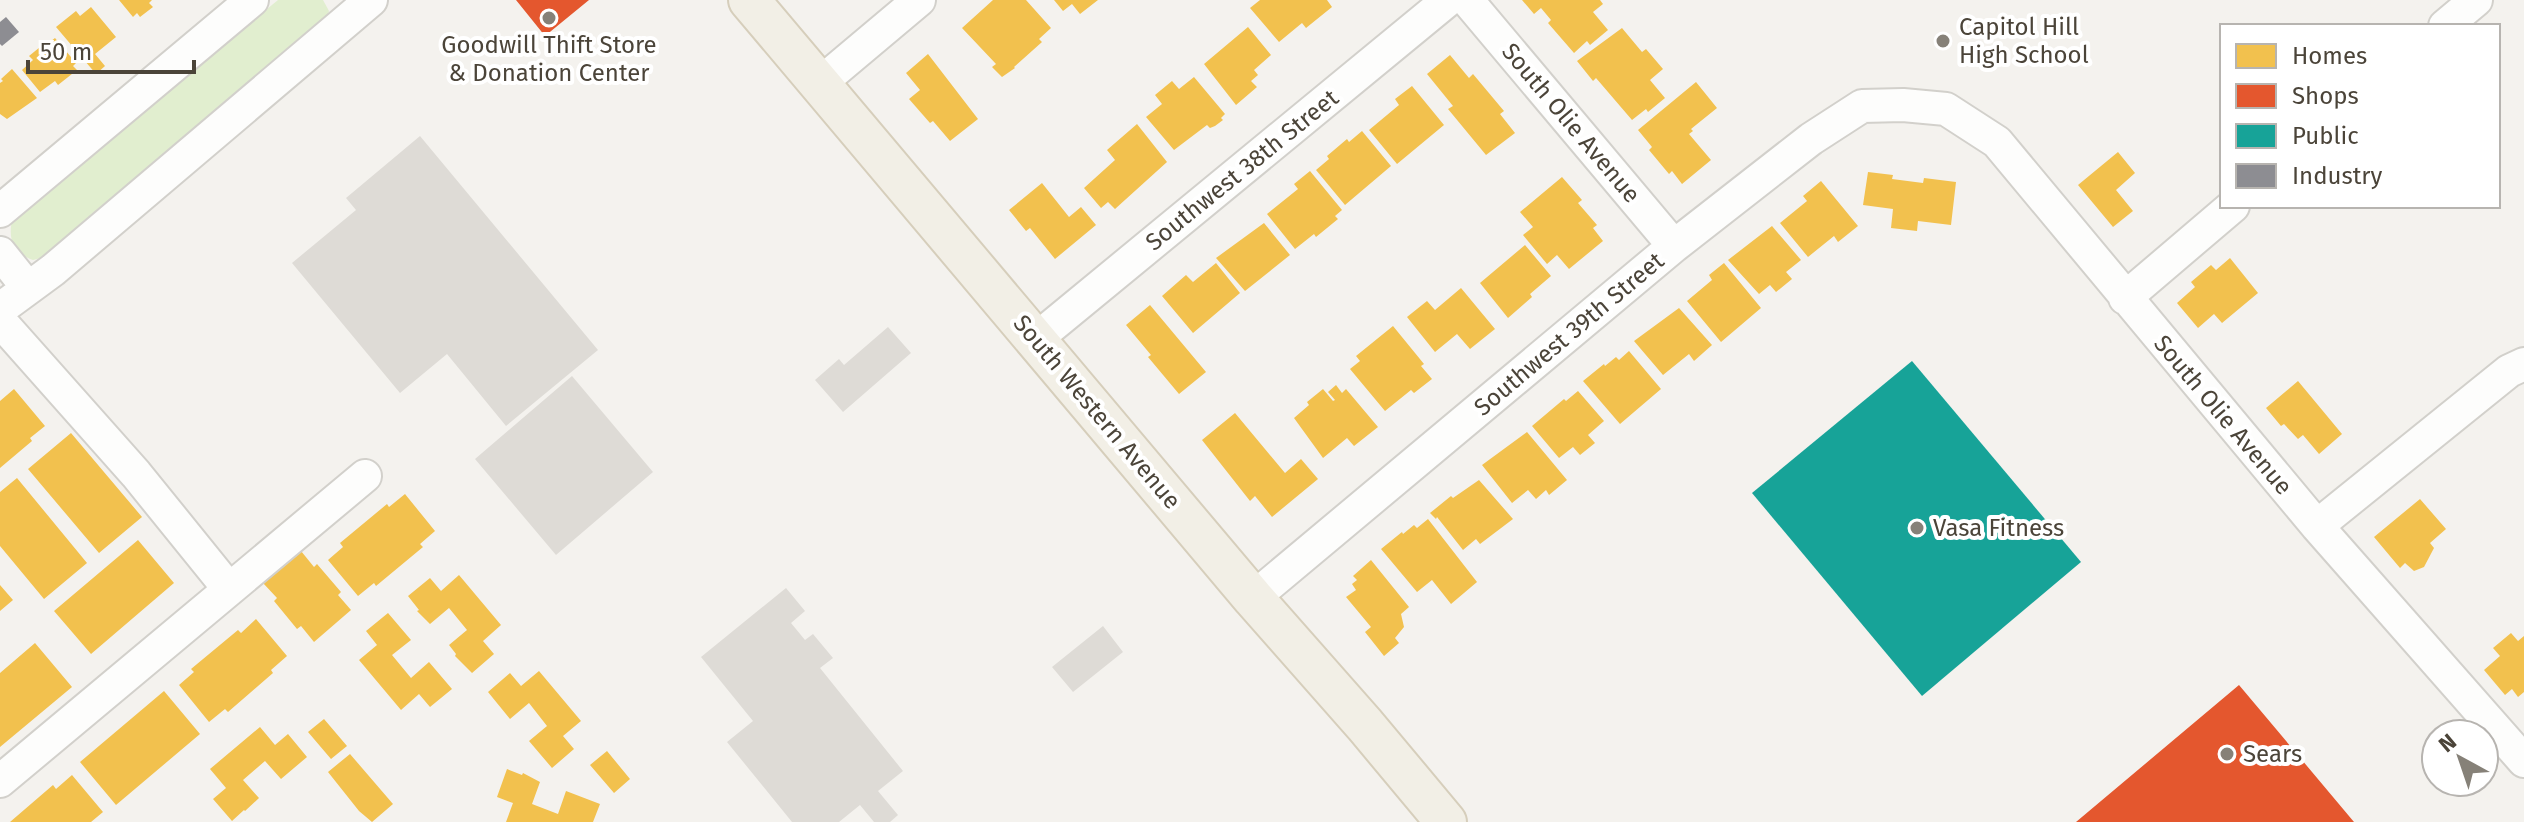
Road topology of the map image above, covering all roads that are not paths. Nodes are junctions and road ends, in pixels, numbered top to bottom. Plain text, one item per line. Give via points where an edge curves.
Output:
1 (252, 0) edge
2 (371, 0) edge
3 (749, 0) edge
4 (919, 0) edge
5 (1448, 0) edge
6 (1467, 0) edge
7 (2476, 0) edge
8 (2447, 24) edge
9 (819, 84) junction
10 (1903, 105) joint
11 (2231, 208) edge
12 (0, 211) edge
13 (1674, 246) junction
14 (0, 253) edge
15 (28, 288) junction
16 (2125, 298) junction
17 (0, 309) edge
18 (0, 321) edge
19 (1036, 339) junction
20 (2524, 364) edge
21 (365, 476) dead end
22 (2317, 526) junction
23 (229, 589) junction
24 (1253, 598) junction
25 (2524, 761) edge
26 (0, 781) edge
27 (1446, 822) edge

1 - 12 street
2 - 15 street
3 - 9 main road, South Western Avenue
4 - 9 street
5 - 19 street, Southwest 38th Street
6 - 13 street, South Olie Avenue
7 - 8 street
9 - 19 main road, South Western Avenue
10 - 13 street, Southwest 39th Street via 1862,106
10 - 16 street, South Olie Avenue via 1946,109 1997,142
11 - 16 street
13 - 24 street, Southwest 39th Street
14 - 15 street
15 - 17 street
16 - 22 street, South Olie Avenue
18 - 23 street via 136,474
19 - 24 main road, South Western Avenue
20 - 22 street
21 - 23 street
22 - 25 street, South Olie Avenue
23 - 26 street
24 - 27 main road, South Western Avenue

